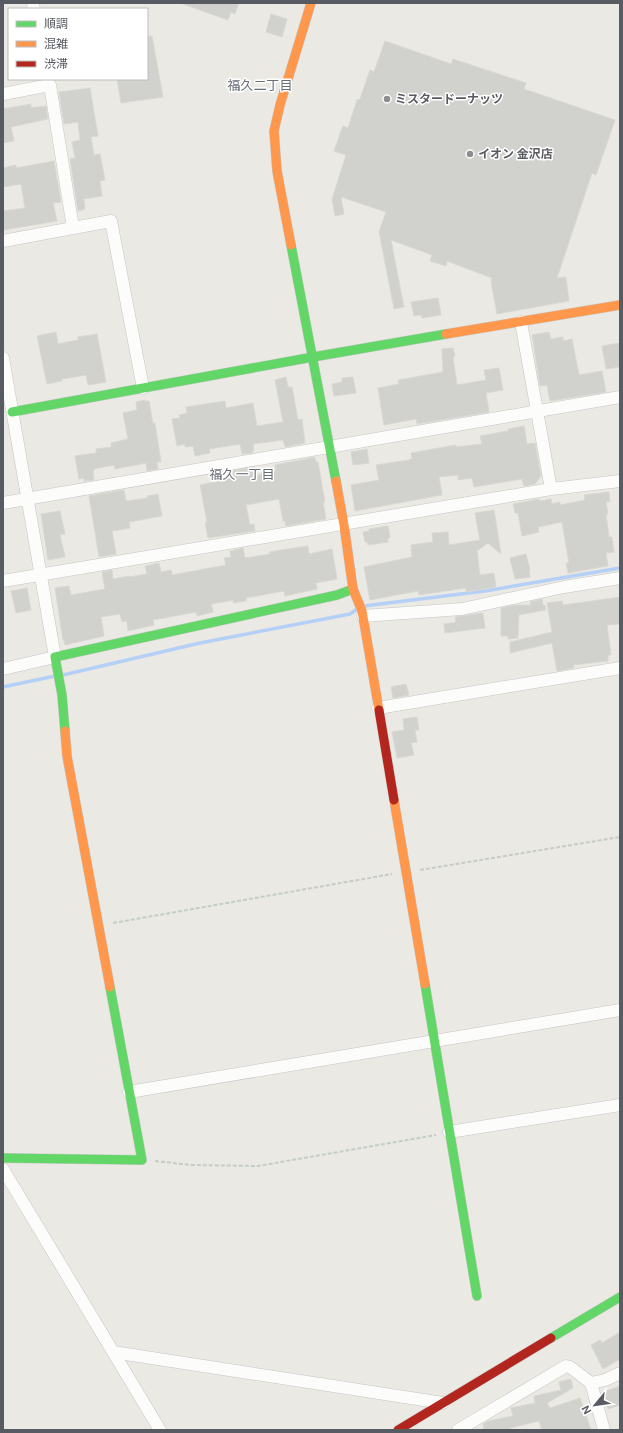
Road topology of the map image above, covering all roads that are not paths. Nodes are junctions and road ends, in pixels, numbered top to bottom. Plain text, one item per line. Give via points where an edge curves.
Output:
1 (311, 3) edge
2 (50, 82) edge
3 (3, 94) edge
4 (73, 228) junction
5 (3, 241) edge
6 (620, 305) edge
7 (522, 322) junction
8 (313, 357) junction
9 (3, 358) edge
10 (144, 388) junction
11 (620, 397) edge
12 (536, 411) junction
13 (7, 413) edge
14 (330, 447) junction
15 (620, 481) edge
16 (551, 489) junction
17 (26, 498) junction
18 (3, 503) edge
19 (344, 525) junction
20 (40, 575) junction
21 (620, 578) edge
22 (3, 581) edge
23 (354, 593) junction
24 (362, 613) junction
25 (56, 661) junction
26 (3, 668) edge
27 (620, 668) edge
28 (378, 708) junction
29 (620, 1010) edge
30 (434, 1041) junction
31 (129, 1092) junction
32 (620, 1104) edge
33 (449, 1132) junction
34 (3, 1158) edge
35 (3, 1169) edge
36 (477, 1296) dead end
37 (620, 1297) edge
38 (113, 1352) junction
39 (620, 1373) edge
40 (591, 1383) junction
41 (443, 1403) junction
42 (160, 1430) edge
43 (398, 1430) edge
44 (458, 1430) edge
45 (604, 1430) edge

1 - 8 street via 274,131 277,171
2 - 3 street
2 - 4 street
4 - 5 street
4 - 10 street via 111,221
6 - 7 street
7 - 8 street
7 - 12 street
8 - 10 street
8 - 14 street
9 - 13 street
10 - 13 street
11 - 12 street
12 - 14 street
12 - 16 street
13 - 17 street
14 - 17 street
14 - 19 street
15 - 16 street
16 - 19 street
17 - 18 street
17 - 20 street
19 - 20 street
19 - 23 street
20 - 22 street
20 - 25 street
21 - 24 street via 462,609
23 - 24 street
23 - 25 street
24 - 28 street
25 - 26 street
25 - 31 street via 62,695 67,756
27 - 28 street
28 - 30 street
29 - 30 street
30 - 31 street
30 - 33 street
31 - 34 street via 142,1160
32 - 33 street
33 - 36 street
35 - 38 street
37 - 41 street
38 - 41 street
38 - 42 street
39 - 40 street
40 - 44 street via 566,1366
40 - 45 street
41 - 43 street

